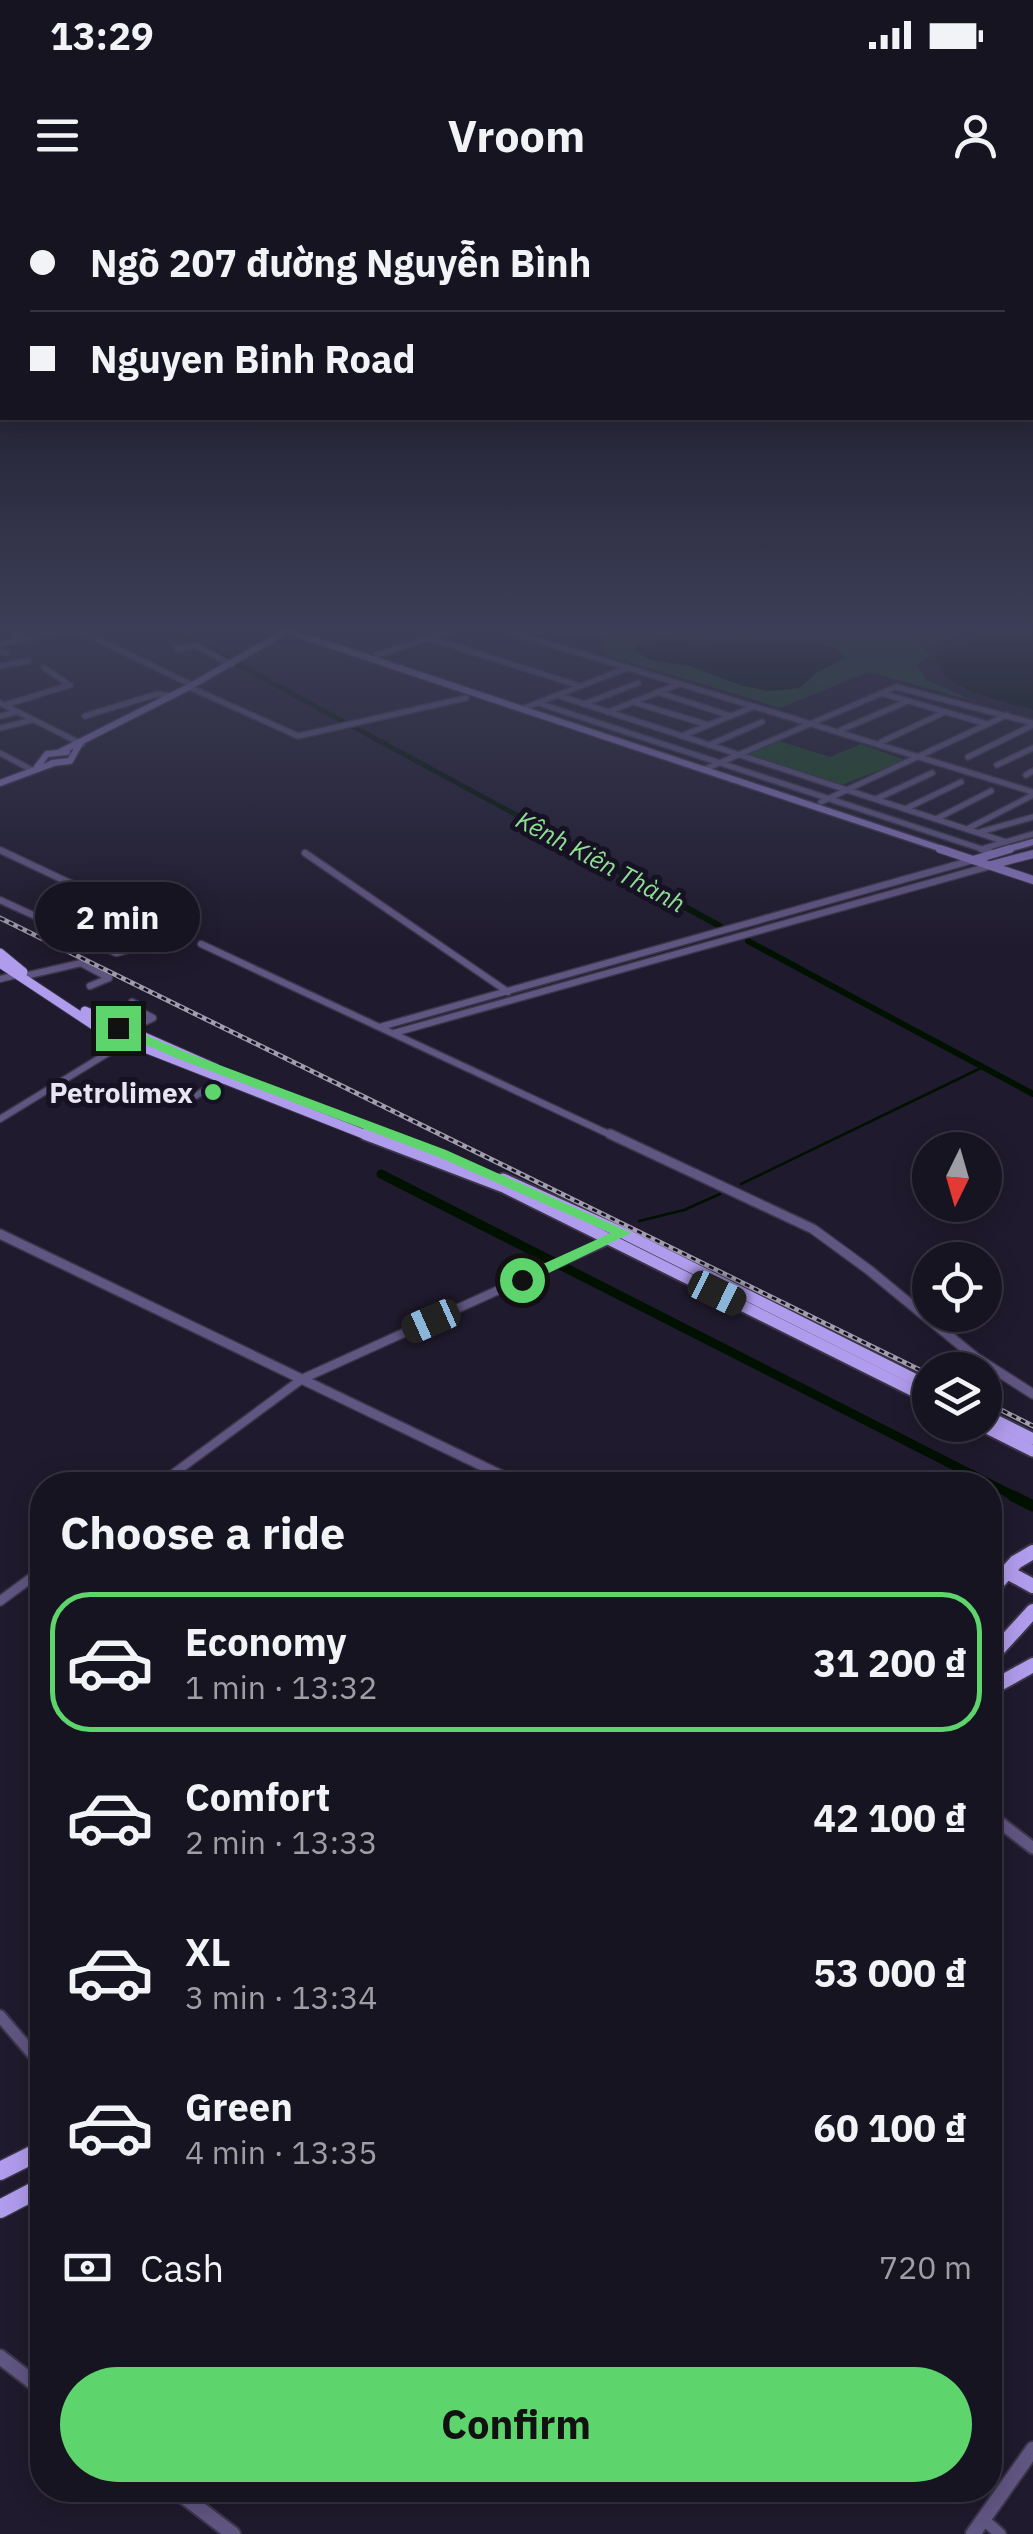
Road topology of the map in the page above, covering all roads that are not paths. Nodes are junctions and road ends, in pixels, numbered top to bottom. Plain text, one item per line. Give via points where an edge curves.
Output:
1 (60, 734) edge
2 (100, 734) edge
3 (614, 734) edge
4 (614, 734) edge
5 (676, 734) edge
6 (687, 734) edge
7 (735, 734) edge
8 (783, 734) edge
9 (848, 734) edge
10 (854, 734) edge
11 (898, 734) edge
12 (967, 734) edge
13 (1013, 734) edge
14 (682, 736) junction
15 (881, 742) junction
16 (81, 744) junction
17 (709, 745) junction
18 (1033, 748) edge
19 (60, 752) junction
20 (0, 753) edge
21 (72, 754) junction
22 (738, 754) junction
23 (920, 756) junction
24 (968, 756) dead end
25 (42, 760) junction
26 (54, 764) junction
27 (710, 766) junction
28 (997, 766) dead end
29 (33, 769) junction
30 (1033, 771) edge
31 (932, 772) dead end
32 (1026, 774) dead end
33 (960, 782) dead end
34 (0, 786) edge
35 (848, 790) junction
36 (991, 791) dead end
37 (1033, 792) edge
38 (876, 799) junction
39 (825, 801) junction
40 (905, 808) junction
41 (1033, 816) edge
42 (936, 819) junction
43 (967, 829) junction
44 (979, 833) junction
45 (1033, 838) edge
46 (1006, 842) junction
47 (0, 850) edge
48 (305, 853) dead end
49 (982, 853) junction
50 (1033, 854) edge
51 (973, 860) junction
52 (1002, 862) junction
53 (990, 866) junction
54 (1033, 876) edge
55 (72, 884) dead end
56 (0, 900) edge
57 (822, 904) junction
58 (832, 910) junction
59 (682, 943) junction
60 (201, 944) dead end
61 (144, 946) dead end
62 (692, 950) junction
63 (0, 953) edge
64 (0, 964) edge
65 (16, 975) junction
66 (29, 975) junction
67 (0, 979) edge
68 (90, 986) dead end
69 (508, 992) junction
70 (132, 1002) dead end
71 (380, 1027) junction
72 (394, 1034) junction
73 (126, 1037) junction
74 (225, 1079) junction
75 (188, 1100) dead end
76 (0, 1119) edge
77 (623, 1233) junction
78 (0, 1234) edge
79 (610, 1240) junction
80 (302, 1379) junction
81 (912, 1379) edge
82 (912, 1391) edge
83 (1033, 1394) edge
84 (1002, 1424) edge
85 (1002, 1436) edge
86 (1033, 1439) edge
87 (1033, 1451) edge
88 (176, 1472) edge
89 (495, 1472) edge
90 (1033, 1552) edge
91 (1007, 1572) junction
92 (1002, 1578) edge
93 (30, 1579) edge
94 (1033, 1586) edge
95 (0, 1601) edge
96 (1033, 1611) edge
97 (1002, 1645) edge
98 (1033, 1665) edge
99 (1002, 1682) edge
100 (1002, 1824) edge
101 (1033, 1848) edge
102 (0, 2016) edge
103 (30, 2051) edge
104 (30, 2156) edge
105 (0, 2171) edge
106 (30, 2193) edge
107 (0, 2209) edge
108 (0, 2357) edge
109 (30, 2380) edge
110 (1033, 2449) edge
111 (1002, 2493) edge
112 (191, 2502) edge
113 (996, 2502) edge
114 (983, 2520) junction
115 (232, 2534) edge
116 (972, 2534) edge
117 (1000, 2534) edge

1 - 16 street
2 - 16 main road
3 - 27 main road
4 - 27 street
5 - 14 street
6 - 14 street
7 - 17 street
8 - 22 street
9 - 23 street
10 - 15 street
11 - 15 street
12 - 23 street
13 - 24 street
14 - 17 street
15 - 23 street
16 - 19 main road
16 - 21 main road
17 - 22 street
18 - 28 street
19 - 21 main road
19 - 25 main road
20 - 29 street
21 - 26 main road
22 - 27 street
22 - 35 street
23 - 35 street
23 - 37 street
25 - 26 main road
25 - 29 main road
26 - 29 main road
27 - 39 main road
27 - 51 main road
29 - 34 main road
30 - 32 street
31 - 38 street
33 - 40 street
35 - 38 street
35 - 39 street
36 - 42 street
37 - 43 street
38 - 40 street
39 - 49 main road
40 - 42 street
41 - 44 street
42 - 43 street
43 - 44 street
44 - 46 street
45 - 46 street
45 - 49 main road
46 - 49 street
47 - 55 street
48 - 69 street
49 - 51 main road
49 - 52 main road
50 - 52 main road
51 - 53 main road
51 - 57 street
52 - 53 main road
52 - 54 main road
53 - 54 main road
53 - 58 street
56 - 61 street via 116,952
57 - 58 street
57 - 59 street
58 - 62 street
59 - 62 street
59 - 69 street
60 - 71 street
62 - 72 street
63 - 66 highway
64 - 65 highway
65 - 67 street
65 - 73 highway
66 - 68 street via 81,963 110,978
66 - 73 highway
69 - 71 street
70 - 73 street via 153,1018
71 - 72 street
72 - 83 street via 813,1229 875,1271 974,1359
73 - 74 highway
73 - 76 street
73 - 77 highway via 441,1153
74 - 75 street
74 - 79 highway via 504,1187
77 - 79 highway
77 - 81 highway
78 - 80 street
79 - 80 street
79 - 82 highway
80 - 88 street
80 - 89 street
84 - 86 highway
85 - 87 highway
90 - 91 highway
91 - 92 highway
91 - 94 highway
93 - 95 street
96 - 97 highway
98 - 99 highway
100 - 101 street
102 - 103 street
104 - 105 highway
106 - 107 highway
108 - 109 street
110 - 111 street
112 - 115 street
113 - 114 street
114 - 116 street
114 - 117 street

